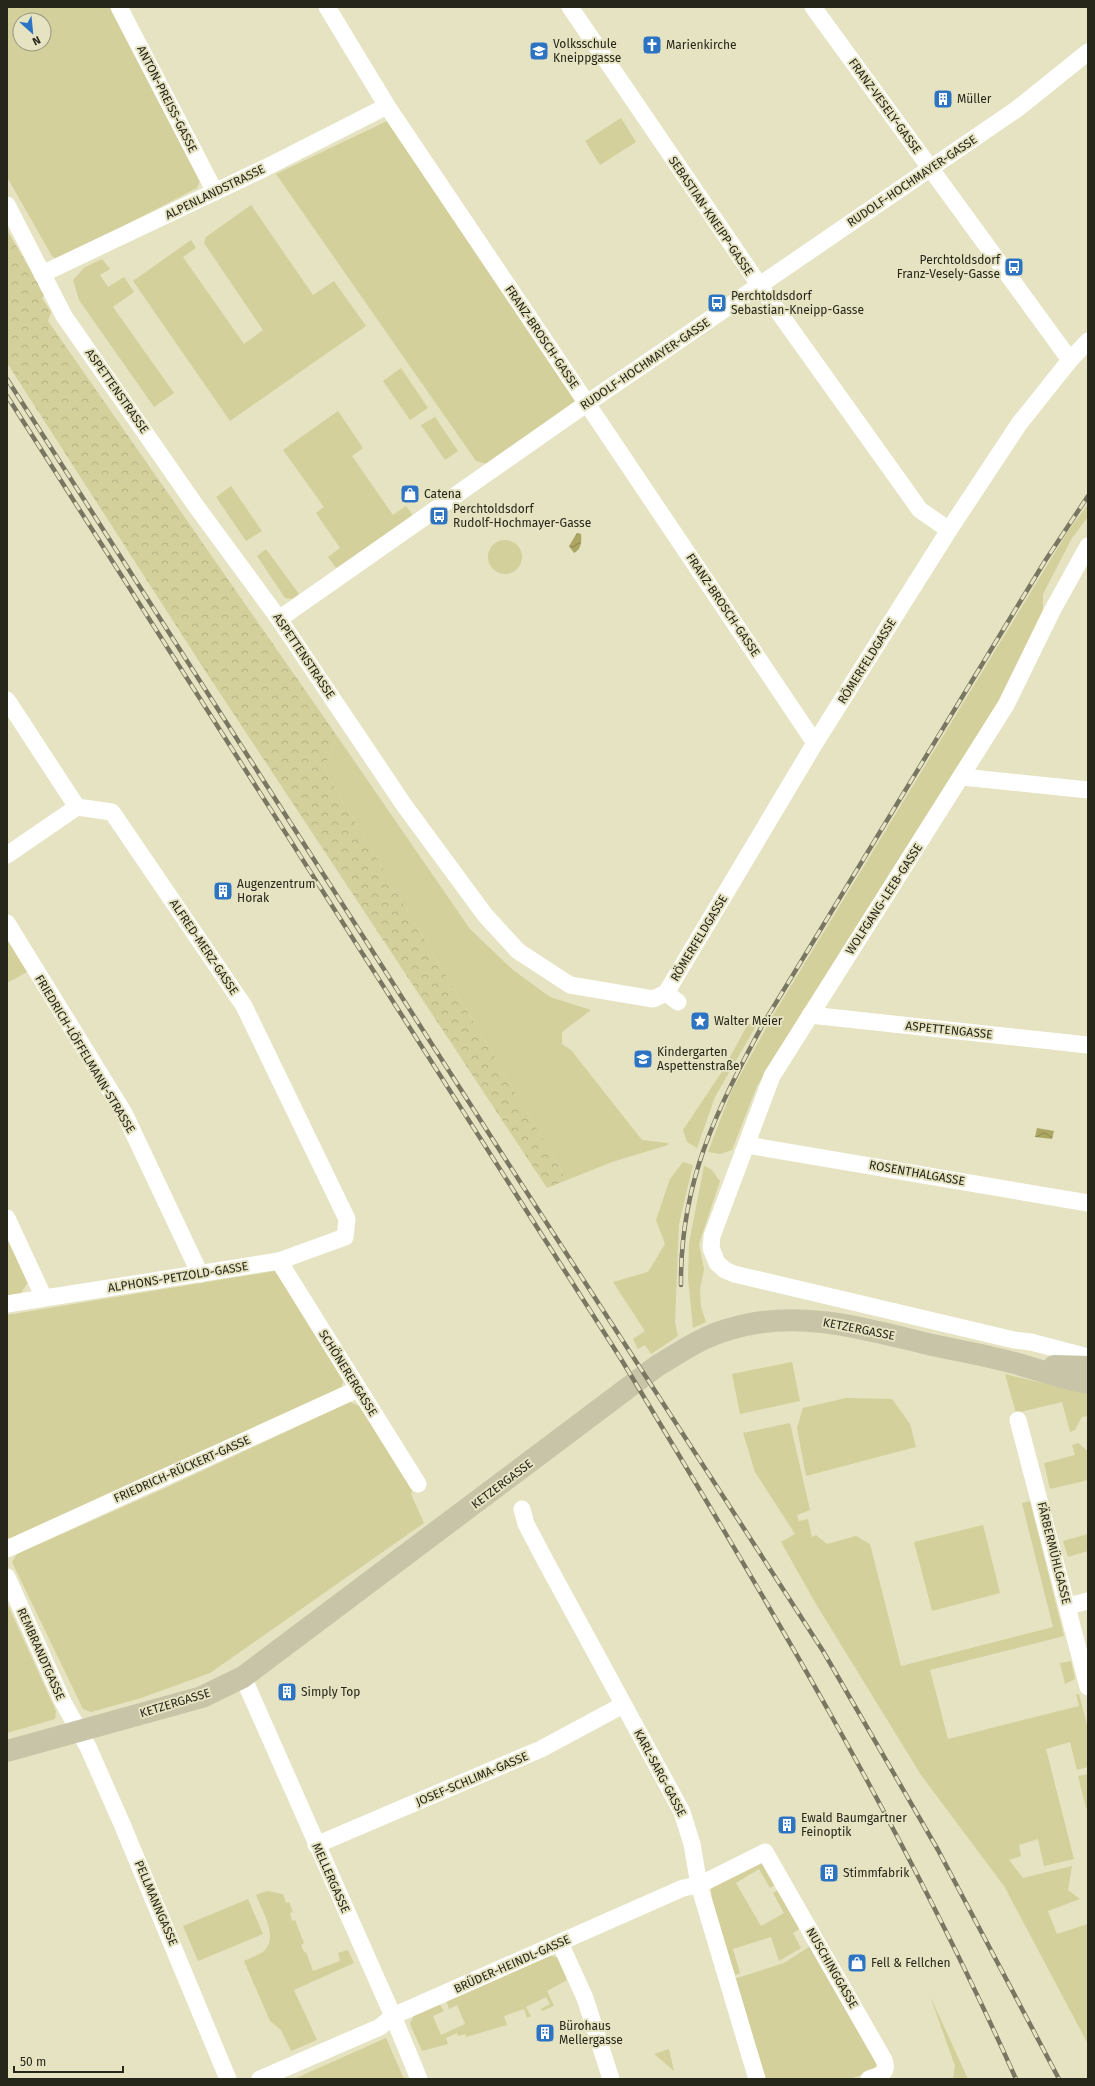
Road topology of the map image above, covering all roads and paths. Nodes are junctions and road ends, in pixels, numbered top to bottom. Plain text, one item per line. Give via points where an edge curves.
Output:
1 (119, 7) edge
2 (327, 7) edge
3 (570, 7) edge
4 (813, 7) edge
5 (1088, 52) edge
6 (387, 106) junction
7 (931, 168) junction
8 (215, 192) junction
9 (7, 205) edge
10 (42, 274) junction
11 (760, 286) junction
12 (1088, 341) edge
13 (1070, 360) junction
14 (586, 404) junction
15 (949, 530) junction
16 (1088, 546) edge
17 (279, 618) junction
18 (7, 700) edge
19 (815, 742) junction
20 (962, 777) junction
21 (1088, 790) edge
22 (77, 807) junction
23 (7, 855) edge
24 (7, 923) edge
25 (672, 998) joint
26 (810, 1016) junction
27 (1088, 1045) edge
28 (747, 1144) junction
29 (1088, 1203) edge
30 (7, 1218) edge
31 (345, 1237) joint
32 (279, 1261) junction
33 (717, 1263) joint
34 (200, 1274) junction
35 (44, 1298) junction
36 (7, 1304) edge
37 (1088, 1357) edge
38 (1017, 1364) junction
39 (1088, 1367) edge
40 (1088, 1383) edge
41 (358, 1389) junction
42 (1018, 1420) dead end
43 (418, 1484) dead end
44 (522, 1509) dead end
45 (7, 1548) edge
46 (7, 1577) edge
47 (1088, 1601) edge
48 (1068, 1606) junction
49 (242, 1677) junction
50 (1088, 1687) edge
51 (623, 1705) junction
52 (78, 1730) junction
53 (7, 1751) edge
54 (316, 1845) junction
55 (765, 1852) joint
56 (699, 1885) junction
57 (560, 1943) junction
58 (393, 2016) junction
59 (228, 2079) edge
60 (260, 2079) edge
61 (419, 2079) edge
62 (611, 2079) edge
63 (757, 2079) edge
64 (869, 2079) edge

1 - 8 street, ANTON-PREISS-GASSE
2 - 6 street, FRANZ-BROSCH-GASSE
3 - 11 street, SEBASTIAN-KNEIPP-GASSE
4 - 7 street, FRANZ-VESELY-GASSE
5 - 7 street, RUDOLF-HOCHMAYER-GASSE via 1018,109
6 - 8 street, ALPENLANDSTRASSE
6 - 14 street, FRANZ-BROSCH-GASSE
7 - 11 street, RUDOLF-HOCHMAYER-GASSE
7 - 13 street, FRANZ-VESELY-GASSE
8 - 10 street, ALPENLANDSTRASSE
9 - 10 street, ASPETTENSTRASSE
10 - 17 street, ASPETTENSTRASSE via 64,316 196,506
11 - 14 street, RUDOLF-HOCHMAYER-GASSE
11 - 15 street, SEBASTIAN-KNEIPP-GASSE via 920,510
12 - 13 street, RÖMERFELDGASSE
13 - 15 street, RÖMERFELDGASSE via 1019,424
14 - 17 street, RUDOLF-HOCHMAYER-GASSE
14 - 19 street, FRANZ-BROSCH-GASSE
15 - 19 street, RÖMERFELDGASSE
16 - 20 street, WOLFGANG-LEEB-GASSE via 1052,611 1006,705
17 - 25 street, ASPETTENSTRASSE via 444,861 485,915 518,951 570,985 653,999
18 - 22 street
19 - 25 street, RÖMERFELDGASSE
20 - 21 street
20 - 26 street, WOLFGANG-LEEB-GASSE
22 - 23 street
22 - 31 street, ALFRED-MERZ-GASSE via 112,812 244,1006 347,1219
24 - 34 street, FRIEDRICH-LÖFFELMANN-STRASSE via 124,1113
26 - 27 street, ASPETTENGASSE
26 - 28 street, WOLFGANG-LEEB-GASSE via 772,1076
28 - 29 street, ROSENTHALGASSE
28 - 33 street, WOLFGANG-LEEB-GASSE via 712,1236 712,1248
30 - 35 street
31 - 32 street, ALPHONS-PETZOLD-GASSE
32 - 34 street, ALPHONS-PETZOLD-GASSE
32 - 41 street, SCHÖNERERGASSE
33 - 37 street, KETZERGASSE via 734,1274 1014,1340 1038,1343
34 - 35 street, ALPHONS-PETZOLD-GASSE
35 - 36 street, ALPHONS-PETZOLD-GASSE
38 - 39 main road, KETZERGASSE
38 - 40 main road, KETZERGASSE via 1054,1377
38 - 49 main road, KETZERGASSE via 842,1324 797,1320 767,1321 731,1328 704,1338 657,1366
41 - 43 street, SCHÖNERERGASSE
41 - 45 street, FRIEDRICH-RÜCKERT-GASSE
42 - 48 street, FÄRBERMÜHLGASSE
44 - 51 street, KARL-SARG-GASSE via 526,1524
46 - 52 street, REMBRANDTGASSE
47 - 48 street
48 - 50 street, FÄRBERMÜHLGASSE
49 - 52 main road, KETZERGASSE via 202,1697
49 - 54 street, MELLERGASSE
51 - 54 street, JOSEF-SCHLIMA-GASSE via 541,1749
51 - 56 street, KARL-SARG-GASSE via 682,1812 692,1844
52 - 53 main road, KETZERGASSE
52 - 59 street, PELLMANNGASSE via 122,1824
54 - 58 street, MELLERGASSE
55 - 56 street, BRÜDER-HEINDL-GASSE
55 - 64 street, NUSCHINGGASSE via 884,2060 884,2072
56 - 57 street, BRÜDER-HEINDL-GASSE via 683,1888
56 - 63 street, KARL-SARG-GASSE
57 - 58 street, BRÜDER-HEINDL-GASSE
57 - 62 street via 584,1998
58 - 60 street, BRÜDER-HEINDL-GASSE via 380,2026
58 - 61 street, MELLERGASSE

